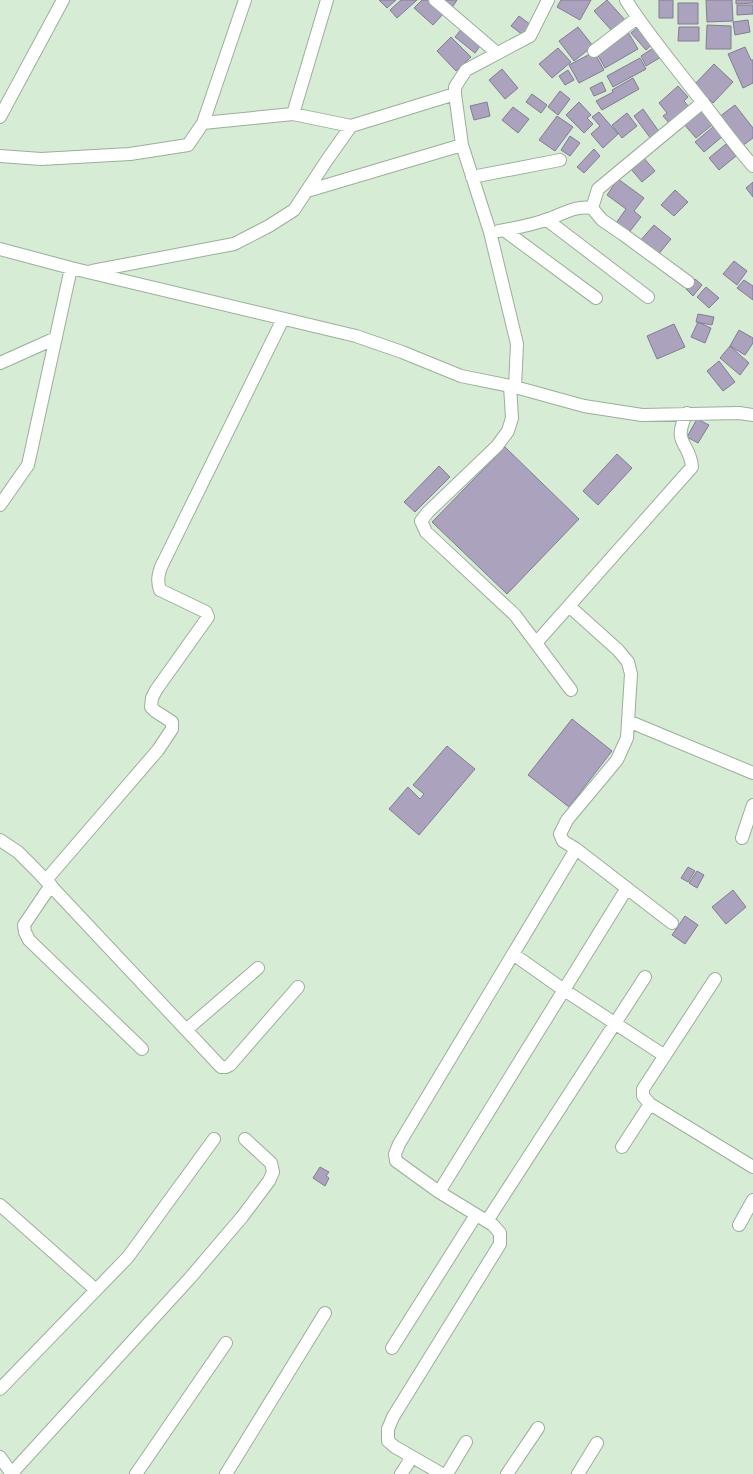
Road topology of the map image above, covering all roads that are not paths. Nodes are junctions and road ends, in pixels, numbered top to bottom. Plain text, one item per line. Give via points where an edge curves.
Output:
1 (63, 0) edge
2 (245, 0) edge
3 (327, 0) edge
4 (435, 0) edge
5 (548, 0) edge
6 (626, 0) edge
7 (637, 18) junction
8 (594, 51) dead end
9 (497, 53) junction
10 (455, 94) junction
11 (703, 102) junction
12 (293, 114) junction
13 (0, 117) edge
14 (203, 122) junction
15 (351, 126) junction
16 (462, 145) junction
17 (0, 156) edge
18 (560, 160) dead end
19 (753, 166) edge
20 (472, 177) junction
21 (307, 191) junction
22 (592, 208) junction
23 (547, 220) junction
24 (504, 230) junction
25 (490, 232) junction
26 (0, 249) edge
27 (71, 268) junction
28 (86, 272) junction
29 (688, 282) dead end
30 (648, 297) dead end
31 (596, 298) dead end
32 (283, 319) junction
33 (56, 338) junction
34 (0, 363) edge
35 (513, 387) junction
36 (687, 413) junction
37 (753, 415) edge
38 (0, 505) edge
39 (569, 606) junction
40 (536, 643) junction
41 (571, 690) dead end
42 (628, 721) junction
43 (753, 773) edge
44 (753, 805) edge
45 (742, 838) dead end
46 (0, 840) edge
47 (576, 849) junction
48 (48, 882) junction
49 (627, 888) junction
50 (672, 923) dead end
51 (513, 954) junction
52 (258, 968) dead end
53 (645, 977) dead end
54 (715, 979) dead end
55 (298, 988) dead end
56 (564, 990) junction
57 (615, 1023) junction
58 (186, 1030) junction
59 (142, 1050) dead end
60 (665, 1056) junction
61 (650, 1104) junction
62 (214, 1139) dead end
63 (245, 1139) dead end
64 (622, 1147) dead end
65 (753, 1167) edge
66 (439, 1192) junction
67 (753, 1200) edge
68 (0, 1205) edge
69 (481, 1218) junction
70 (738, 1225) dead end
71 (96, 1290) junction
72 (325, 1313) dead end
73 (226, 1343) dead end
74 (392, 1348) dead end
75 (0, 1389) edge
76 (538, 1428) dead end
77 (466, 1442) dead end
78 (597, 1443) dead end
79 (0, 1457) edge
80 (412, 1457) junction
81 (11, 1474) edge
82 (136, 1474) edge
83 (226, 1474) edge
84 (400, 1474) edge
85 (442, 1474) edge
86 (446, 1474) edge
87 (507, 1474) edge
88 (578, 1474) edge

1 - 13 street
2 - 14 street
3 - 12 street
4 - 9 street
5 - 9 street via 530,36
6 - 7 street
7 - 8 street
7 - 11 street
9 - 10 street via 466,70 455,87
10 - 15 street
10 - 16 street
11 - 19 street
11 - 22 street via 598,189
12 - 14 street
12 - 15 street
14 - 17 street via 188,145 130,154 41,160
15 - 21 street
16 - 20 street
16 - 21 street
18 - 20 street
20 - 25 street
21 - 28 street via 294,210 234,244
22 - 23 street via 582,206
22 - 29 street via 602,220
23 - 24 street
23 - 30 street
24 - 25 street
24 - 31 street
25 - 35 street via 517,344
26 - 27 street
27 - 28 street
27 - 33 street
28 - 32 street
32 - 35 street via 356,336 461,376
32 - 48 street via 158,576 160,590 206,612 208,617 152,698 151,706 172,722 172,729
33 - 34 street
33 - 38 street via 28,465
35 - 36 street via 584,406 642,415
35 - 40 street via 512,418 498,446 421,522 426,532 515,615
36 - 37 street
36 - 39 street via 680,437 692,467
39 - 40 street
39 - 42 street via 628,662 631,674
40 - 41 street
42 - 43 street
42 - 47 street via 626,738 617,760 567,820 560,834 563,841
44 - 45 street
46 - 48 street via 18,852
47 - 49 street
47 - 51 street
48 - 58 street
48 - 59 street via 24,925 29,940
49 - 50 street
49 - 56 street
51 - 56 street
51 - 66 street via 395,1154 396,1161
52 - 58 street
53 - 57 street
54 - 60 street
55 - 58 street via 226,1068 221,1067
56 - 57 street
56 - 66 street
57 - 60 street
57 - 69 street
60 - 61 street via 643,1089 643,1096
61 - 64 street
61 - 65 street
62 - 71 street via 128,1257
63 - 81 street via 271,1163 273,1172 269,1181 190,1278
66 - 69 street
67 - 70 street
68 - 71 street
69 - 74 street
69 - 80 street via 500,1233 500,1244 388,1429 388,1441
71 - 75 street
72 - 83 street
73 - 82 street
76 - 87 street
77 - 86 street
78 - 88 street
79 - 81 street
80 - 84 street
80 - 85 street

